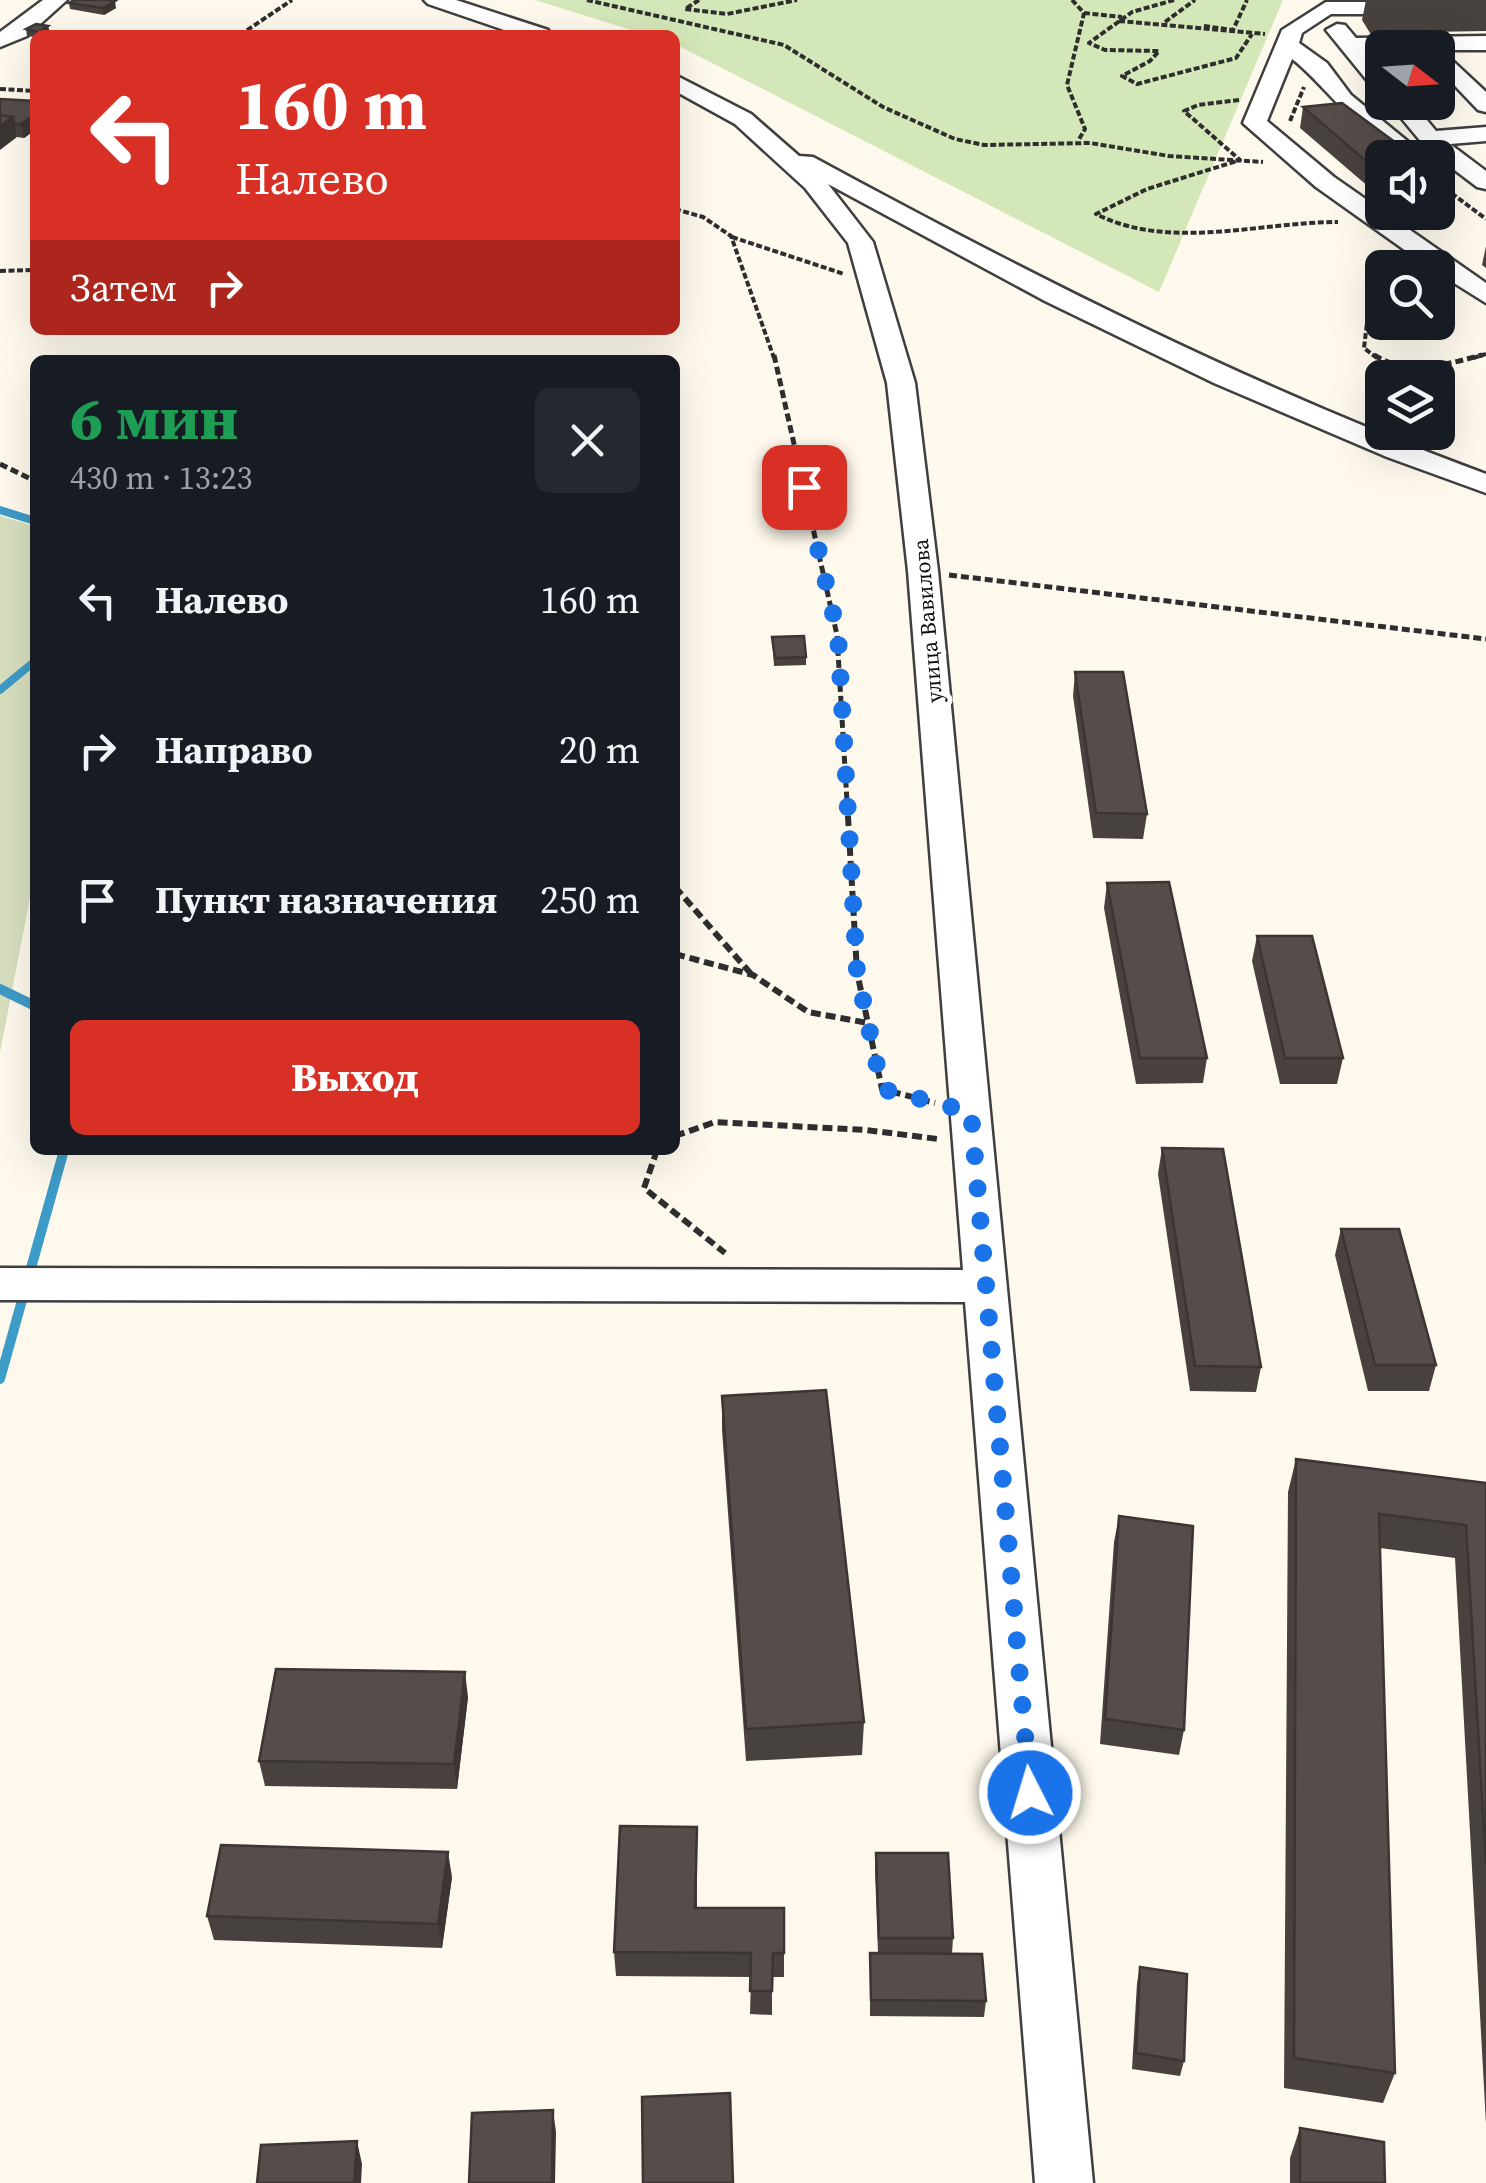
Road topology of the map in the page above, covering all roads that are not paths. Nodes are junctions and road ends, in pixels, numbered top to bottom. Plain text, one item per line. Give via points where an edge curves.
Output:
1 (56, 0) edge
2 (435, 0) edge
3 (1328, 4) edge
4 (1405, 4) edge
5 (1486, 8) edge
6 (525, 30) edge
7 (1284, 36) junction
8 (0, 40) edge
9 (1486, 43) edge
10 (1350, 46) junction
11 (1455, 46) edge
12 (1365, 47) edge
13 (1365, 64) edge
14 (1455, 73) edge
15 (680, 85) edge
16 (1486, 105) edge
17 (1486, 134) edge
18 (767, 140) junction
19 (1410, 140) edge
20 (1455, 141) edge
21 (1455, 177) edge
22 (1455, 185) edge
23 (1481, 200) edge
24 (1486, 295) edge
25 (1486, 484) edge
26 (0, 1284) edge
27 (986, 1286) junction
28 (1064, 2183) edge

1 - 8 street
2 - 6 street
3 - 4 street
3 - 7 street
3 - 10 street via 1329,20
4 - 5 street
7 - 19 street via 1342,100
7 - 24 street via 1255,123
9 - 11 street
10 - 12 street
10 - 13 street
14 - 16 street
15 - 18 street, улица Вавилова via 743,118
17 - 20 street
18 - 25 street, улица Вавилова via 1080,310 1241,388
18 - 27 street, улица Вавилова via 814,182 860,242 901,383
21 - 23 street
22 - 23 street
26 - 27 street
27 - 28 street, улица Вавилова

